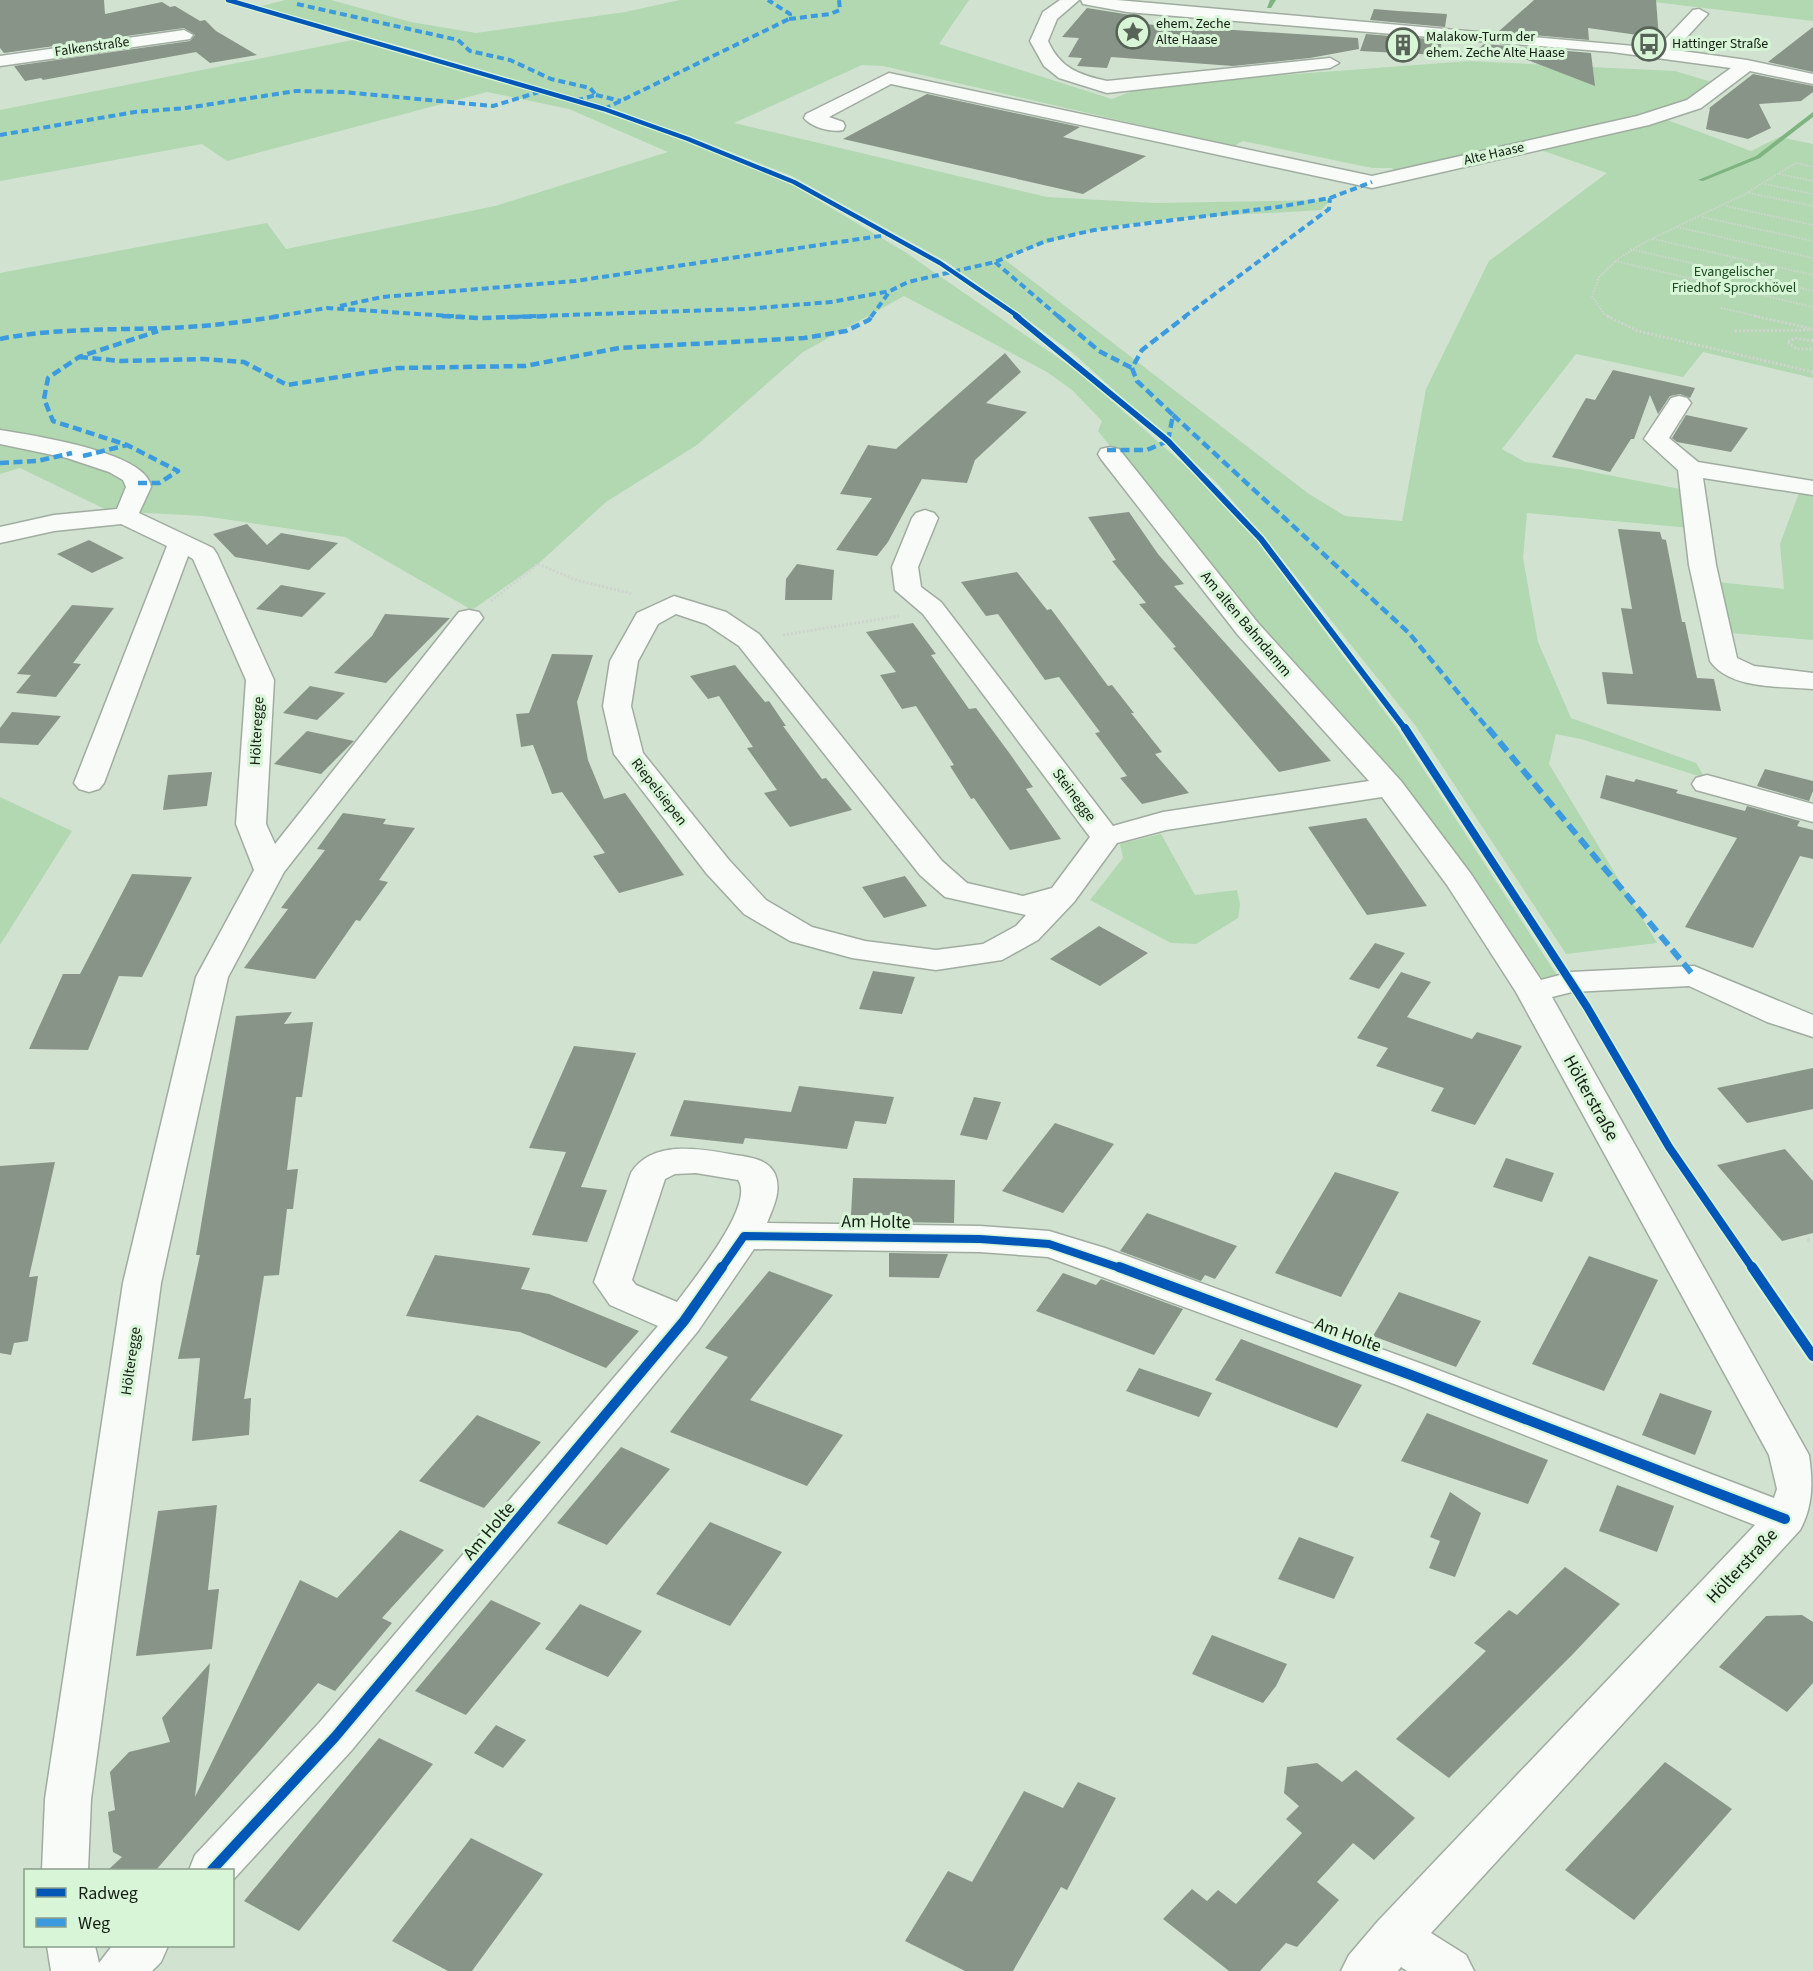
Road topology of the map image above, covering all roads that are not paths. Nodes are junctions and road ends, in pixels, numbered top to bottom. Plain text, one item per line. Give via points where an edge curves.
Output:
1 (1071, 0) edge
2 (1089, 0) edge
3 (1699, 14) dead end
4 (1049, 16) junction
5 (184, 34) dead end
6 (1385, 37) dead end
7 (14, 43) dead end
8 (1662, 53) junction
9 (44, 54) junction
10 (0, 61) edge
11 (1330, 63) dead end
12 (1747, 65) junction
13 (1813, 79) edge
14 (836, 126) dead end
15 (1680, 403) dead end
16 (0, 437) edge
17 (1110, 454) dead end
18 (1690, 468) junction
19 (1813, 488) edge
20 (125, 516) junction
21 (925, 518) dead end
22 (0, 535) edge
23 (181, 542) junction
24 (469, 618) road end
25 (1813, 681) edge
26 (89, 783) dead end
27 (1707, 784) dead end
28 (1390, 787) junction
29 (1813, 813) edge
30 (1106, 837) junction
31 (270, 870) junction
32 (1063, 895) junction
33 (1533, 992) junction
34 (1813, 1026) edge
35 (744, 1236) junction
36 (684, 1321) junction
37 (1785, 1519) junction
38 (65, 1869) edge
39 (214, 1869) edge
40 (71, 1947) edge
41 (143, 1947) edge
42 (1381, 1954) edge
43 (76, 1971) edge
44 (120, 1971) edge
45 (1449, 1971) edge

1 - 4 street
2 - 8 street via 1127,7
3 - 8 street
4 - 6 street
4 - 11 street via 1040,41 1047,61 1057,71 1107,87
5 - 9 street, Falkenstraße
7 - 9 street
8 - 12 street
9 - 10 street, Falkenstraße
12 - 13 street
12 - 14 street, Alte Haase via 1694,104 1642,121 1372,182 889,78 813,118
15 - 18 street via 1656,439
16 - 20 street via 32,441 134,475 138,483 134,503
17 - 28 street, Am alten Bahndamm via 1248,629
18 - 19 street
18 - 25 street via 1705,593 1724,661 1741,672
20 - 22 street via 54,523
20 - 23 street, Hölteregge
21 - 30 street, Steinegge via 905,567 908,590 932,608
23 - 26 street
23 - 31 street, Hölteregge via 204,554 260,680 251,824
24 - 31 street, Hölteregge
27 - 29 street
28 - 30 street, Steinegge via 1163,821
28 - 33 street, Hölterstraße via 1460,881
30 - 32 street, Riepelsiepen
31 - 38 street, Hölteregge via 212,977 142,1283 68,1799
32 - 32 street, Riepelsiepen via 1027,933 991,953 936,960 863,951 801,933 755,907 718,867 630,754 617,706 624,661 646,619 674,604 716,618 749,640 931,868 956,890 1024,906
33 - 34 street via 1571,982 1694,976 1779,1015
33 - 37 street, Hölterstraße via 1789,1455 1798,1489
35 - 36 street, Am Holte
35 - 36 street, Am Holte via 760,1194 757,1175 747,1170 679,1160 657,1165 649,1173 613,1282 623,1295
35 - 37 street, Am Holte via 980,1239 1048,1244 1411,1375
36 - 39 street, Am Holte via 343,1728
37 - 42 street, Hölterstraße
40 - 43 street
41 - 44 street
42 - 45 street

